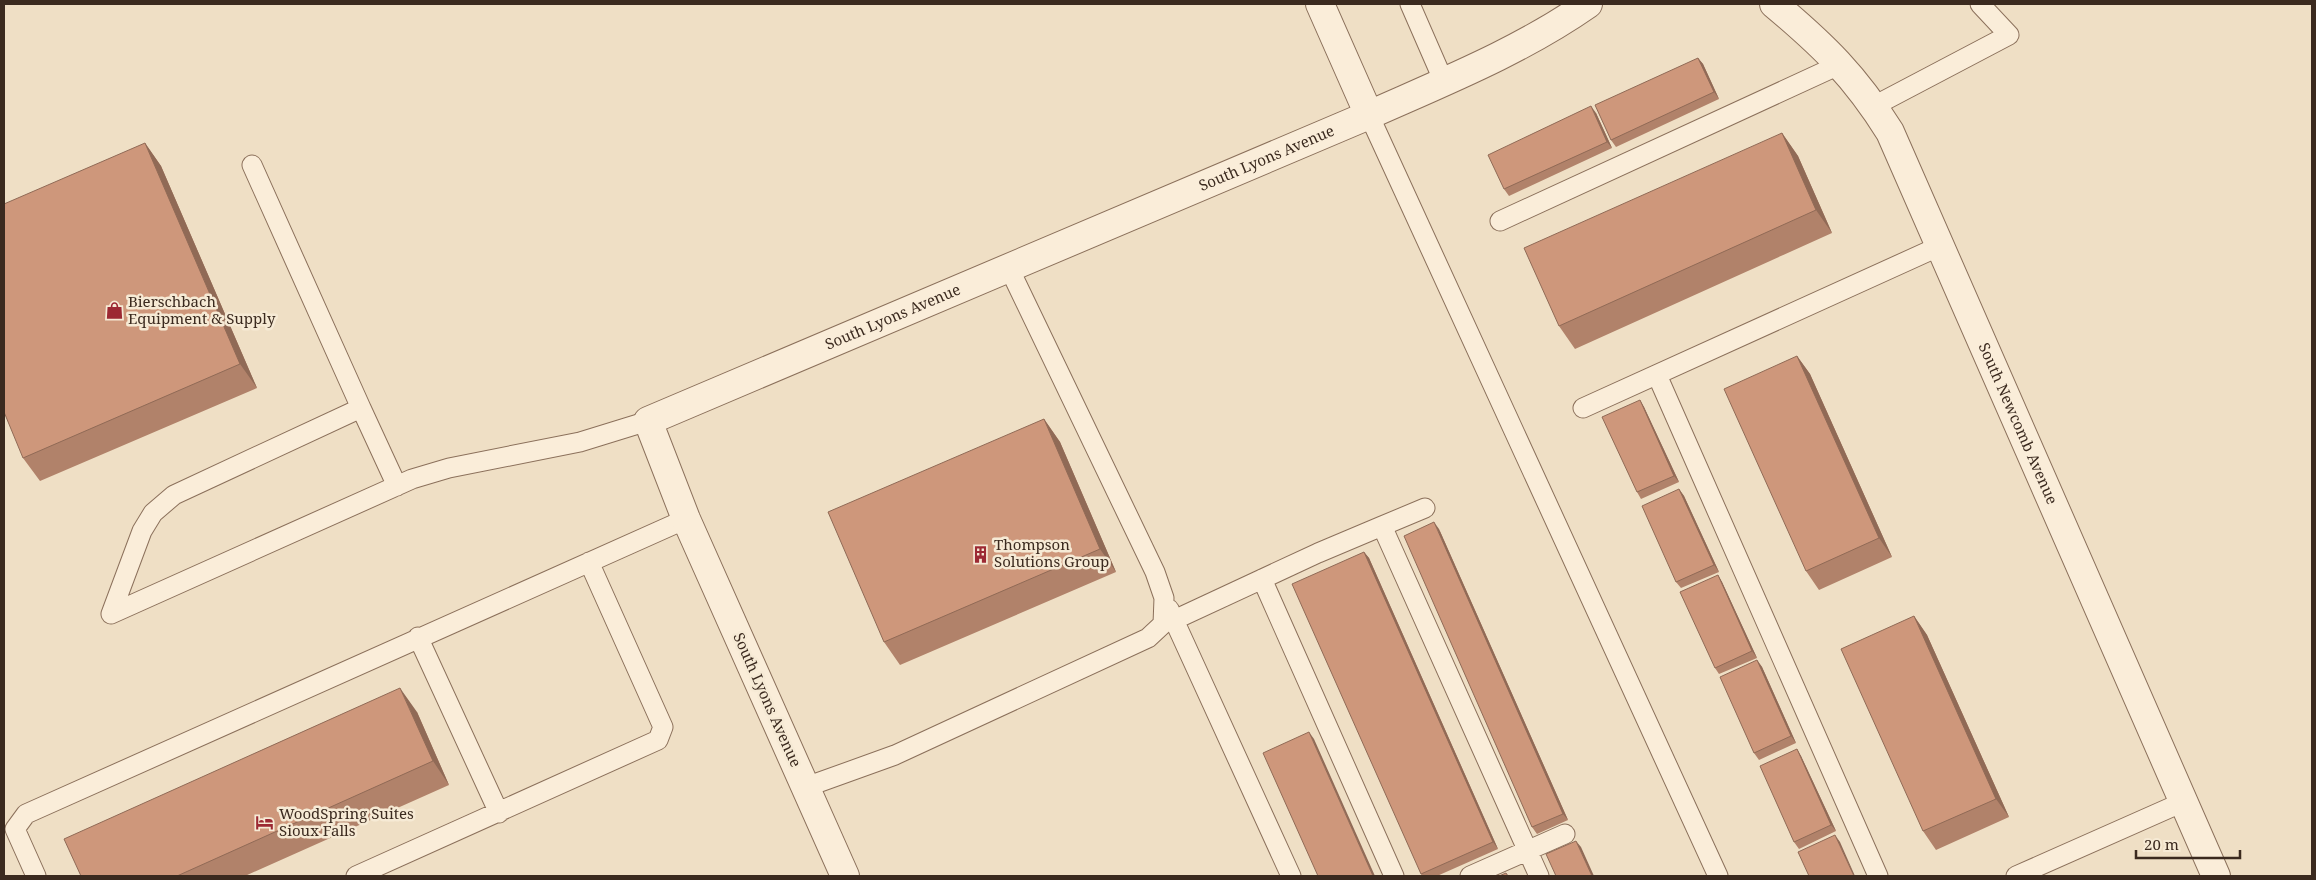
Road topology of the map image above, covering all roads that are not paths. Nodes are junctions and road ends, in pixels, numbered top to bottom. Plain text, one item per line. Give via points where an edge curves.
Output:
1 (1320, 4) edge
2 (1410, 4) edge
3 (1588, 4) edge
4 (1774, 4) edge
5 (1980, 4) edge
6 (1841, 64) junction
7 (1444, 82) junction
8 (1874, 106) junction
9 (1369, 115) junction
10 (252, 165) dead end
11 (1500, 221) dead end
12 (1940, 246) junction
13 (1009, 268) junction
14 (1657, 375) junction
15 (361, 408) junction
16 (1583, 408) dead end
17 (648, 421) junction
18 (397, 486) junction
19 (1425, 508) dead end
20 (686, 519) junction
21 (1382, 526) junction
22 (589, 562) junction
23 (1262, 579) junction
24 (1164, 598) junction
25 (1174, 620) junction
26 (418, 637) junction
27 (806, 787) junction
28 (2183, 802) junction
29 (499, 813) junction
30 (1565, 834) dead end
31 (1528, 850) junction
32 (36, 876) edge
33 (356, 876) edge
34 (845, 876) edge
35 (1291, 876) edge
36 (1394, 876) edge
37 (1470, 876) edge
38 (1539, 876) edge
39 (1718, 876) edge
40 (1878, 876) edge
41 (2016, 876) edge
42 (2216, 876) edge

1 - 9 street
2 - 7 lane
3 - 7 street, South Lyons Avenue via 1564,21
4 - 6 street, South Newcomb Avenue
5 - 8 lane via 2009,35
6 - 8 street, South Newcomb Avenue
6 - 11 lane
7 - 9 street, South Lyons Avenue
8 - 12 street, South Newcomb Avenue via 1890,132
9 - 13 street, South Lyons Avenue
9 - 39 lane
10 - 15 lane
12 - 14 lane
12 - 28 street, South Newcomb Avenue
13 - 17 street, South Lyons Avenue
13 - 24 lane via 1155,572
14 - 16 lane
14 - 40 lane
15 - 18 lane
15 - 18 lane via 174,496 153,513 142,531 111,614
17 - 18 lane via 580,442 449,468
17 - 20 street, South Lyons Avenue
19 - 21 lane
20 - 22 lane
20 - 27 street, South Lyons Avenue
21 - 23 lane
21 - 31 lane
22 - 26 lane
22 - 29 lane via 663,727 658,740
23 - 25 lane
23 - 36 lane
24 - 25 lane
24 - 27 lane via 1162,624 1148,638 895,755
25 - 35 lane
26 - 29 lane
26 - 32 lane via 26,814 14,829
27 - 34 street, South Lyons Avenue
28 - 41 lane
28 - 42 street, South Newcomb Avenue
29 - 33 lane
30 - 31 lane
31 - 37 lane
31 - 38 lane

